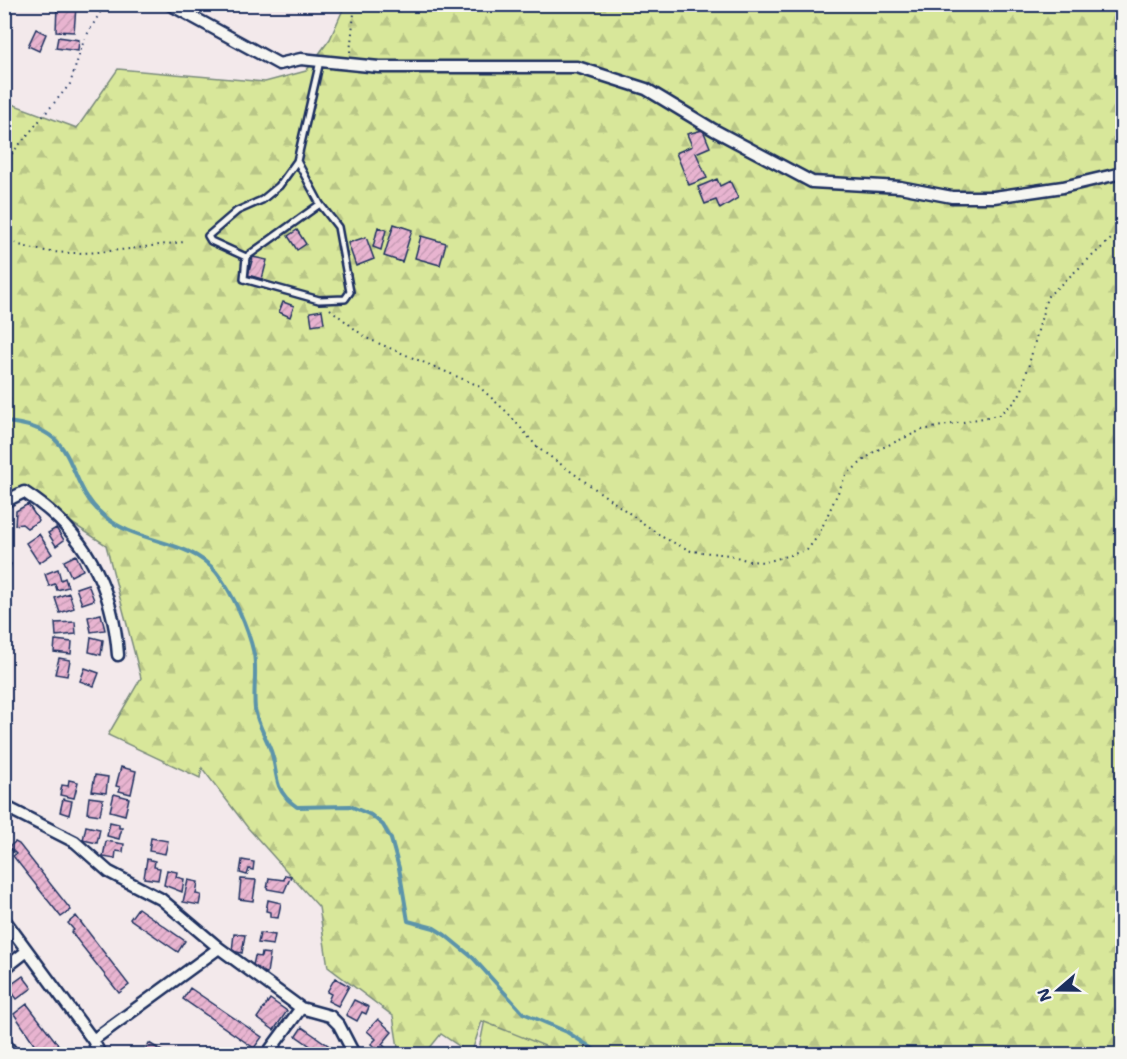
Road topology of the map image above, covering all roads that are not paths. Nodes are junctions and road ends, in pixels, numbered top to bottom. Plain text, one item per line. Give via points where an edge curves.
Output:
1 (170, 5) edge
2 (320, 61) junction
3 (297, 161) junction
4 (1122, 174) edge
5 (320, 204) junction
6 (246, 257) junction
7 (4, 502) edge
8 (118, 655) dead end
9 (4, 806) edge
10 (4, 919) edge
11 (219, 948) junction
12 (27, 951) junction
13 (4, 969) edge
14 (301, 1008) junction
15 (93, 1040) junction
16 (5, 1042) edge
17 (13, 1054) edge
18 (100, 1054) edge
19 (267, 1054) edge
20 (354, 1054) edge

1 - 2 street via 279,64 301,59
2 - 3 lane
2 - 4 street via 379,67 578,66 646,89 812,182 900,187 952,197 994,197
3 - 5 lane
3 - 6 lane via 279,186 262,200 237,211 208,236
5 - 6 lane
5 - 6 lane via 338,226 350,292 345,299 319,300 244,279
7 - 8 street via 24,492 44,505 79,539 96,570 116,631
9 - 11 street via 75,842 109,872 161,899
10 - 12 street
11 - 14 street
11 - 15 street
12 - 13 street
12 - 15 street
14 - 19 street
14 - 20 street via 330,1016
15 - 18 street
16 - 17 street

